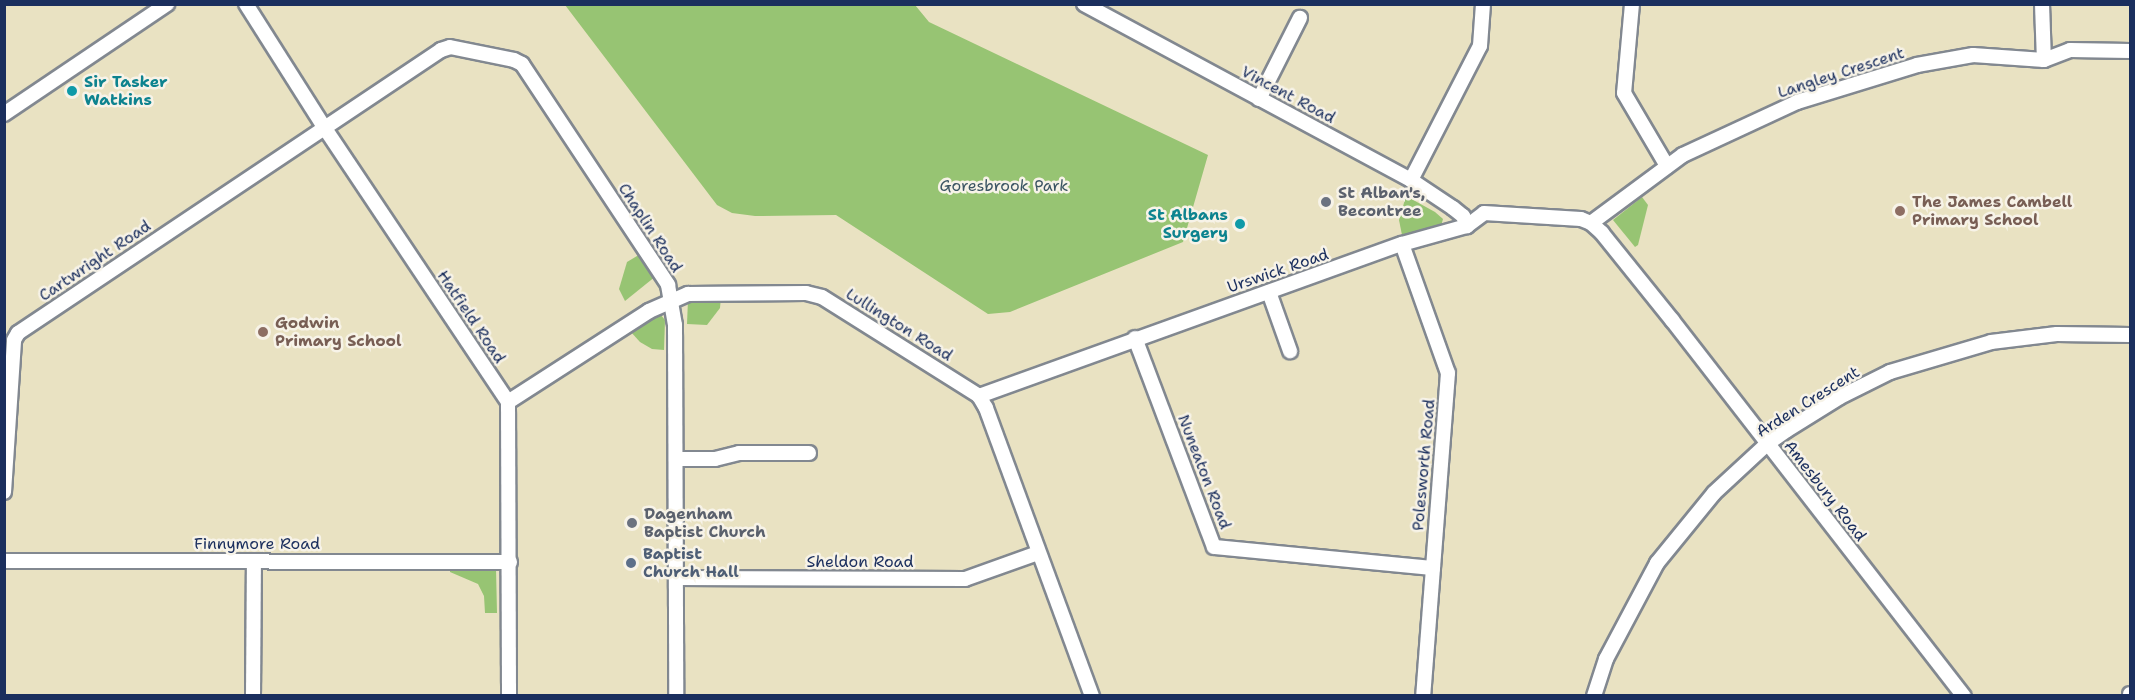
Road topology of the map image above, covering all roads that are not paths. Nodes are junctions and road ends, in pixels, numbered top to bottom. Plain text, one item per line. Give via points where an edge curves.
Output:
1 (167, 4) edge
2 (246, 4) edge
3 (1483, 4) edge
4 (1632, 4) edge
5 (2042, 4) edge
6 (1087, 5) edge
7 (1300, 18) dead end
8 (2130, 51) edge
9 (2044, 60) junction
10 (1259, 99) junction
11 (4, 114) edge
12 (324, 127) junction
13 (1666, 166) junction
14 (1411, 180) junction
15 (1591, 223) junction
16 (1467, 226) junction
17 (1402, 244) junction
18 (1269, 292) junction
19 (671, 300) junction
20 (2130, 335) edge
21 (1135, 338) junction
22 (1290, 351) dead end
23 (979, 396) junction
24 (508, 402) junction
25 (1767, 444) junction
26 (809, 453) dead end
27 (676, 459) junction
28 (4, 492) edge
29 (1038, 554) junction
30 (4, 561) edge
31 (254, 561) junction
32 (510, 562) junction
33 (1432, 568) junction
34 (676, 578) junction
35 (253, 696) edge
36 (509, 696) edge
37 (676, 696) edge
38 (1092, 696) edge
39 (1423, 696) edge
40 (1594, 696) edge
41 (1964, 696) edge

1 - 11 street
2 - 12 street, Hatfield Road
3 - 14 street via 1480,46
4 - 13 street via 1624,93
5 - 9 street
6 - 10 street, Vincent Road
7 - 10 street
8 - 9 street, Langley Crescent via 2070,50
9 - 13 street, Langley Crescent via 1973,55 1917,65 1797,102
10 - 14 street, Vincent Road
12 - 19 street, Chaplin Road via 441,50 450,47 514,60 522,64 663,275
12 - 24 street, Hatfield Road
12 - 28 street, Cartwright Road via 18,333 14,340
13 - 15 street, Langley Crescent
14 - 16 street, Vincent Road via 1454,208
15 - 16 street, Urswick Road via 1581,219 1484,213
15 - 25 street, Amesbury Road via 1665,311
16 - 17 street, Urswick Road
17 - 18 street, Urswick Road
17 - 33 street, Polesworth Road via 1448,373
18 - 21 street, Urswick Road
18 - 22 street
19 - 23 street, Lullington Road via 688,294 815,294
19 - 24 street, Lullington Road
19 - 27 street, Chaplin Road via 675,326
20 - 25 street, Arden Crescent via 2035,336 1991,342 1931,359 1890,372 1840,397
21 - 23 street, Urswick Road
21 - 33 street, Nuneaton Road via 1214,547
23 - 29 street
24 - 32 street
25 - 40 street, Arden Crescent via 1714,493 1657,563 1606,659
25 - 41 street, Amesbury Road
26 - 27 street via 739,453 715,459
27 - 34 street, Chaplin Road
29 - 34 street, Sheldon Road via 965,579
29 - 38 street
30 - 31 street, Finnymore Road
31 - 32 street, Finnymore Road
31 - 35 street
32 - 36 street
33 - 39 street, Polesworth Road
34 - 37 street, Chaplin Road

